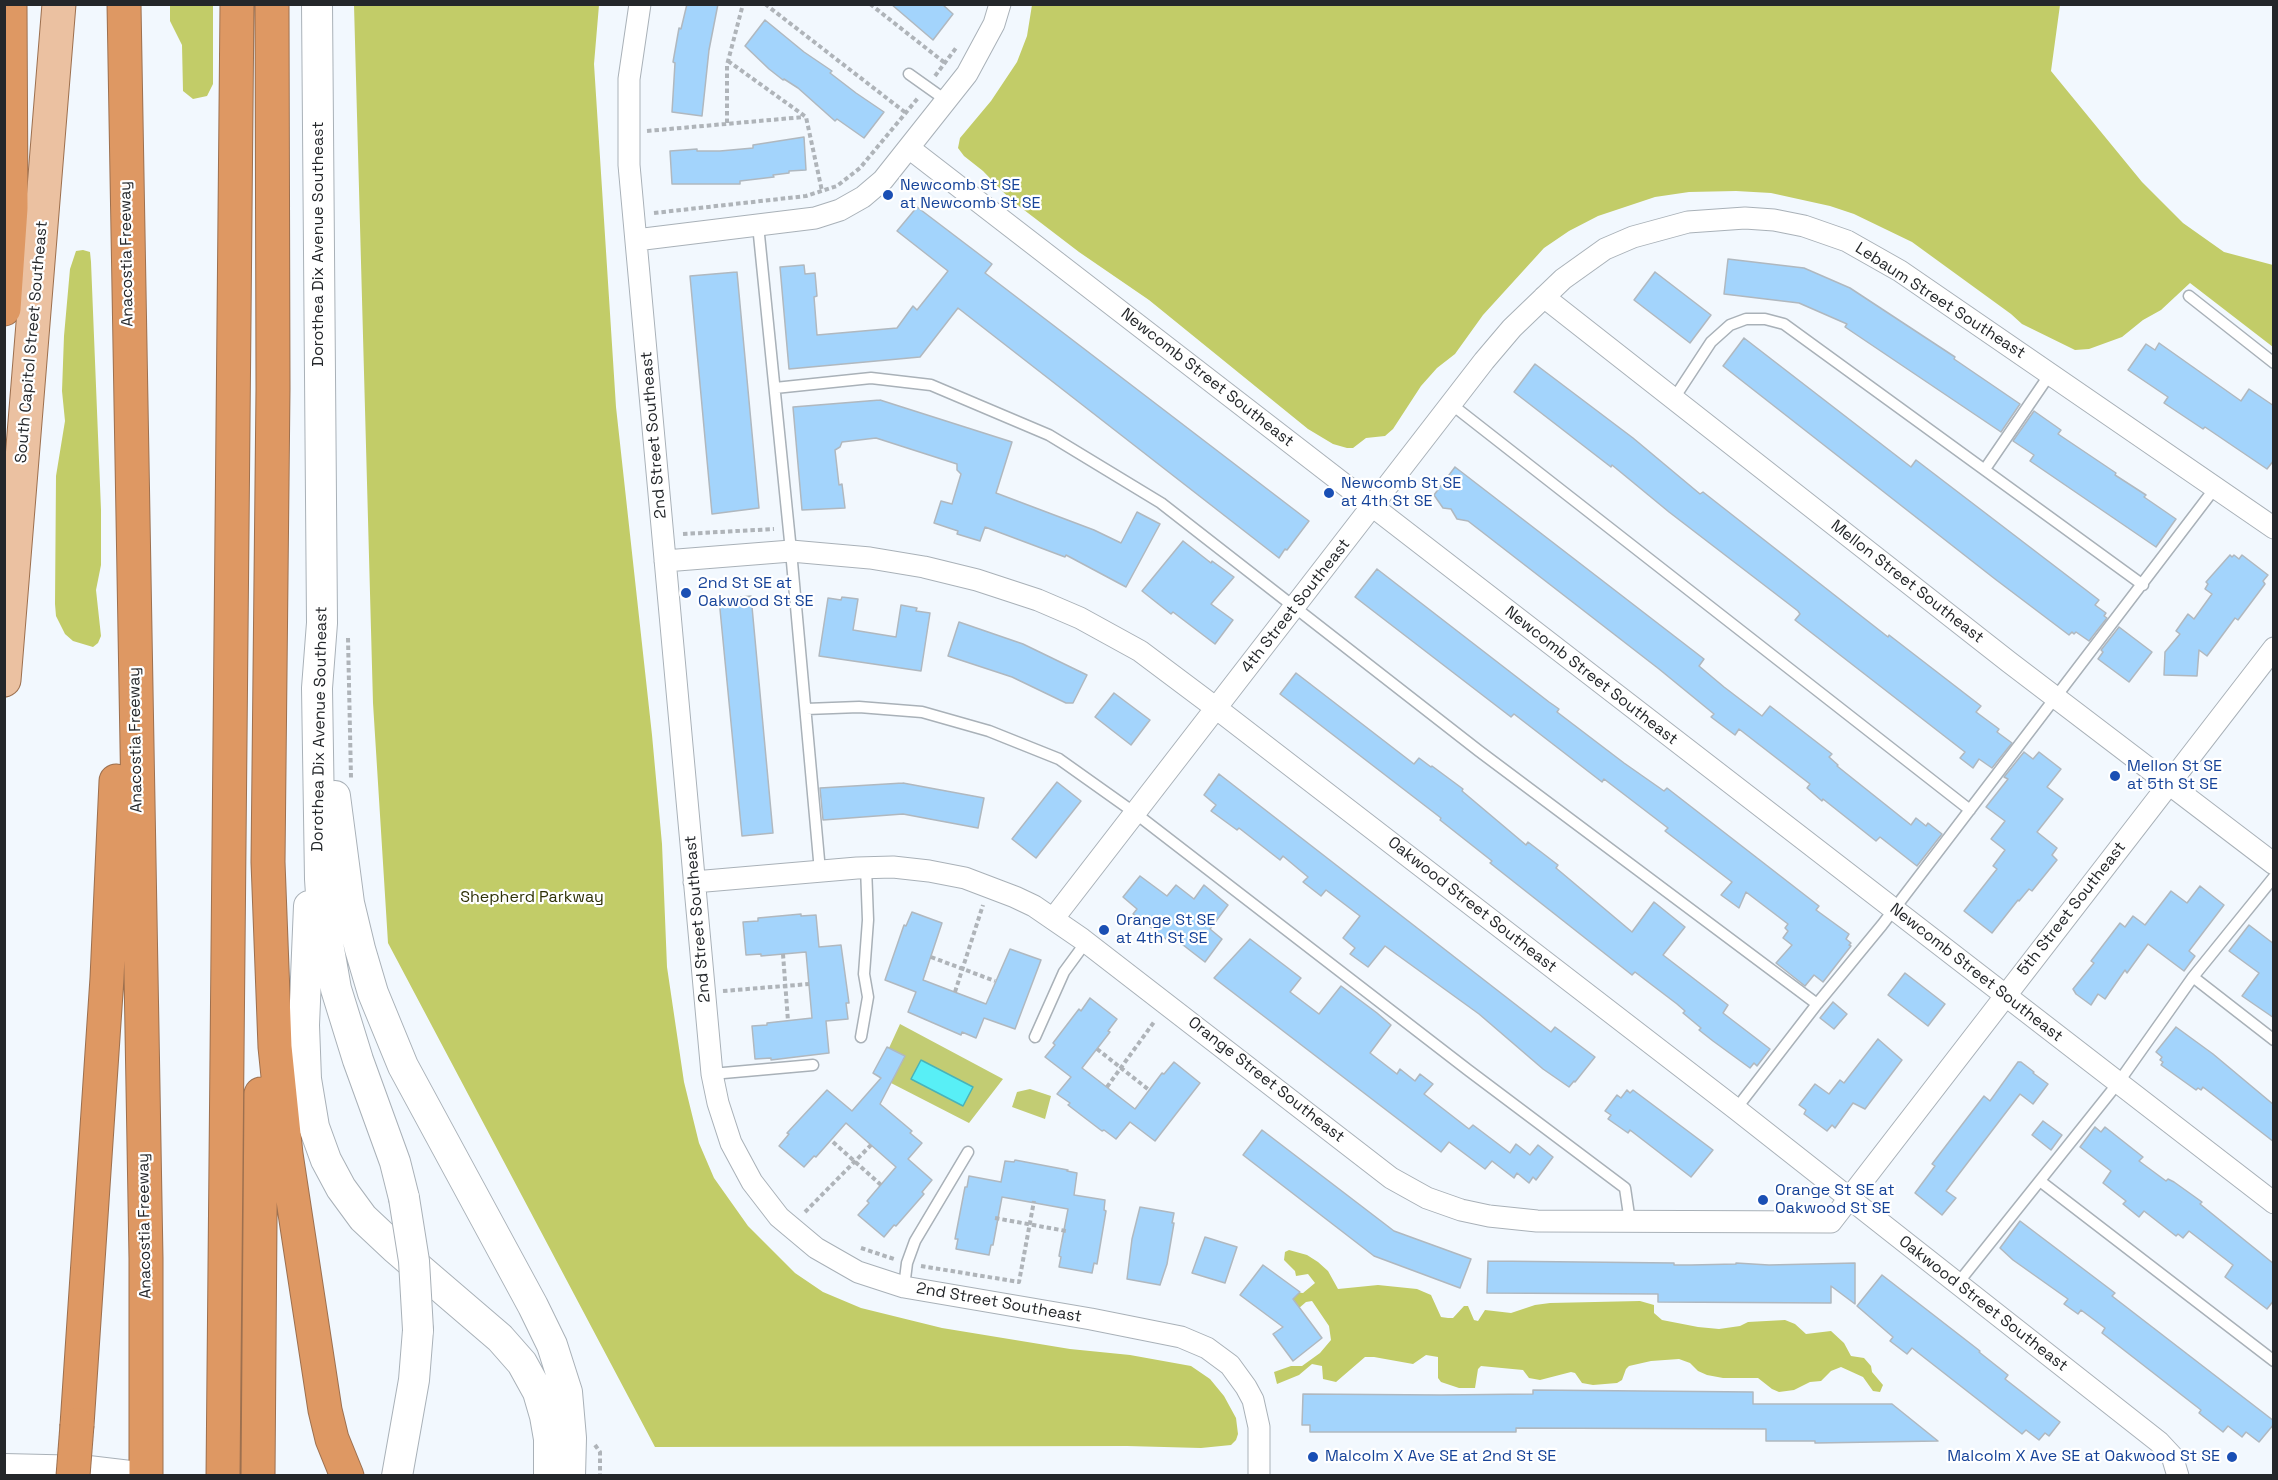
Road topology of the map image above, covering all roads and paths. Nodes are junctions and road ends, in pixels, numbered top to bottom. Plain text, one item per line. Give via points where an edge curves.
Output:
1 (10, 4) edge
2 (59, 4) edge
3 (124, 4) edge
4 (237, 4) edge
5 (272, 4) edge
6 (317, 4) edge
7 (640, 4) edge
8 (743, 4) edge
9 (765, 4) edge
10 (870, 4) edge
11 (1000, 4) edge
12 (957, 46) dead end
13 (728, 61) junction
14 (945, 63) junction
15 (909, 74) dead end
16 (927, 86) junction
17 (947, 100) junction
18 (906, 113) junction
19 (806, 117) junction
20 (727, 123) junction
21 (647, 131) dead end
22 (909, 148) junction
23 (822, 191) junction
24 (654, 213) dead end
25 (758, 225) junction
26 (636, 240) junction
27 (2189, 296) dead end
28 (1544, 297) junction
29 (4, 309) edge
30 (2274, 363) edge
31 (2050, 374) junction
32 (775, 388) junction
33 (1673, 400) junction
34 (1451, 404) junction
35 (1985, 469) junction
36 (2215, 488) junction
37 (1373, 506) junction
38 (682, 523) dead end
39 (789, 527) junction
40 (2274, 528) edge
41 (132, 531) junction
42 (791, 551) junction
43 (665, 561) junction
44 (2143, 585) junction
45 (1294, 607) junction
46 (322, 623) junction
47 (348, 638) dead end
48 (2274, 648) edge
49 (4, 680) edge
50 (2056, 696) junction
51 (1216, 708) junction
52 (806, 709) junction
53 (352, 784) dead end
54 (2169, 784) junction
55 (1970, 810) junction
56 (1135, 813) junction
57 (318, 843) junction
58 (268, 862) junction
59 (2274, 864) edge
60 (866, 867) junction
61 (820, 871) junction
62 (2274, 877) edge
63 (694, 882) junction
64 (983, 904) dead end
65 (1894, 910) junction
66 (1053, 919) junction
67 (1086, 942) junction
68 (783, 954) dead end
69 (931, 957) dead end
70 (963, 969) junction
71 (2193, 977) junction
72 (995, 981) dead end
73 (809, 984) dead end
74 (785, 986) junction
75 (955, 992) dead end
76 (2005, 996) junction
77 (724, 1002) dead end
78 (1817, 1004) junction
79 (788, 1021) dead end
80 (1154, 1022) dead end
81 (861, 1037) dead end
82 (1035, 1037) dead end
83 (2274, 1040) edge
84 (1097, 1049) dead end
85 (813, 1065) dead end
86 (1122, 1068) junction
87 (712, 1074) junction
88 (2118, 1083) junction
89 (1107, 1087) dead end
90 (1149, 1090) dead end
91 (1736, 1109) junction
92 (833, 1142) dead end
93 (871, 1145) dead end
94 (968, 1152) dead end
95 (856, 1163) junction
96 (2040, 1180) junction
97 (881, 1185) dead end
98 (1849, 1199) junction
99 (1034, 1201) dead end
100 (2274, 1203) edge
101 (798, 1205) dead end
102 (995, 1218) dead end
103 (1630, 1222) junction
104 (1030, 1225) junction
105 (1066, 1231) dead end
106 (852, 1243) dead end
107 (908, 1263) junction
108 (1958, 1283) junction
109 (904, 1287) junction
110 (2274, 1361) edge
111 (591, 1437) dead end
112 (4, 1469) edge
113 (73, 1476) edge
114 (130, 1476) edge
115 (146, 1476) edge
116 (223, 1476) edge
117 (258, 1476) edge
118 (347, 1476) edge
119 (398, 1476) edge
120 (549, 1476) edge
121 (570, 1476) edge
122 (600, 1476) edge
123 (1259, 1476) edge
124 (2178, 1476) edge

1 - 29 highway via 10,208
2 - 49 main road, South Capitol Street Southeast
3 - 41 highway, Anacostia Freeway
4 - 116 highway
5 - 58 highway
6 - 46 main road, Dorothea Dix Avenue Southeast
7 - 26 street, 2nd Street Southeast via 627,101 628,165
8 - 13 path
9 - 18 path
10 - 14 path
11 - 17 street via 975,60
12 - 14 path
13 - 19 path
13 - 20 path
14 - 16 path
15 - 16 lane
16 - 17 lane
16 - 18 path
17 - 22 street
18 - 23 path via 860,168 837,186
19 - 20 path
19 - 23 path
20 - 21 path
22 - 25 street via 876,186 848,206 815,218
22 - 37 street, Newcomb Street Southeast
23 - 24 path
25 - 26 street
25 - 32 lane
26 - 43 street, 2nd Street Southeast
27 - 30 lane
28 - 31 street, Lebaum Street Southeast via 1578,266 1605,249 1642,234 1716,218 1774,220 1804,226 1861,247
28 - 33 street, Mellon Street Southeast
28 - 34 street, 4th Street Southeast via 1499,343
31 - 35 lane
31 - 36 street, Lebaum Street Southeast
32 - 39 lane
32 - 45 lane via 871,378 931,385 1049,435 1150,497
33 - 35 lane via 1711,342 1730,325 1746,319 1765,319 1784,324
33 - 50 street, Mellon Street Southeast
34 - 37 street, 4th Street Southeast
34 - 55 lane
35 - 44 lane
36 - 40 street, Lebaum Street Southeast
36 - 44 lane
37 - 45 street, 4th Street Southeast
37 - 65 street, Newcomb Street Southeast
38 - 39 path via 684,534
39 - 42 lane
41 - 113 highway, bridge via 119,637 111,911
41 - 115 highway, Anacostia Freeway via 146,1258
42 - 43 street, Oakwood Street Southeast
42 - 51 street, Oakwood Street Southeast via 924,567 1038,600 1140,651
42 - 52 lane
43 - 63 street, 2nd Street Southeast
44 - 50 lane
45 - 51 street, 4th Street Southeast
45 - 78 lane
46 - 57 main road, Dorothea Dix Avenue Southeast via 317,688
46 - 121 main road via 332,688 334,786 342,856 364,964 404,1066 555,1352 569,1407
47 - 53 path
48 - 54 street, 5th Street Southeast
50 - 54 street, Mellon Street Southeast
50 - 55 lane
51 - 56 street, 4th Street Southeast
51 - 91 street, Oakwood Street Southeast
52 - 56 lane via 858,707 922,712 989,730 1059,759
52 - 61 lane
54 - 59 street, Mellon Street Southeast
54 - 76 street, 5th Street Southeast
55 - 65 lane
56 - 66 street, 4th Street Southeast
56 - 103 lane via 1625,1188
57 - 119 main road, Dorothea Dix Avenue Southeast, bridge via 322,909 336,989 394,1162 414,1261 418,1330
57 - 120 main road via 308,916 304,1045 308,1094 319,1143 333,1174 363,1218 500,1338 522,1363 538,1392 545,1416
58 - 117 highway via 261,932
58 - 118 highway via 274,1047 284,1145 325,1410
60 - 61 street, Orange Street Southeast
60 - 66 street, Orange Street Southeast via 911,868 965,878 1015,897
60 - 81 lane via 864,974 868,997
61 - 63 street, Orange Street Southeast
62 - 71 lane
63 - 87 street, 2nd Street Southeast
64 - 70 path
65 - 76 street, Newcomb Street Southeast
65 - 78 lane
66 - 67 street, Orange Street Southeast
67 - 82 lane via 1064,972
67 - 103 street, Orange Street Southeast via 1412,1191 1489,1216
68 - 74 path
69 - 70 path
70 - 72 path
70 - 75 path
71 - 83 lane
71 - 88 lane
73 - 74 path
74 - 77 path via 722,991
74 - 79 path
76 - 88 street, Newcomb Street Southeast
76 - 98 street, 5th Street Southeast
78 - 91 lane
80 - 86 path
84 - 86 path
85 - 87 lane
86 - 89 path
86 - 90 path
87 - 109 street, 2nd Street Southeast via 731,1143 768,1205 803,1239 830,1257 858,1272
88 - 96 lane
88 - 100 street, Newcomb Street Southeast
91 - 98 street, Oakwood Street Southeast
92 - 95 path
93 - 95 path
94 - 107 lane via 915,1241
95 - 97 path
95 - 101 path via 806,1213
96 - 108 lane
96 - 110 lane
98 - 103 street, Orange Street Southeast via 1831,1222
98 - 108 street, Oakwood Street Southeast
99 - 104 path
102 - 104 path
104 - 105 path
104 - 107 path via 1019,1282
106 - 107 path
107 - 109 lane
108 - 124 street, Oakwood Street Southeast via 2159,1442 2172,1456
109 - 123 street, 2nd Street Southeast via 1114,1323 1181,1337 1208,1348 1234,1370 1253,1400
111 - 122 path via 600,1452
112 - 114 main road

